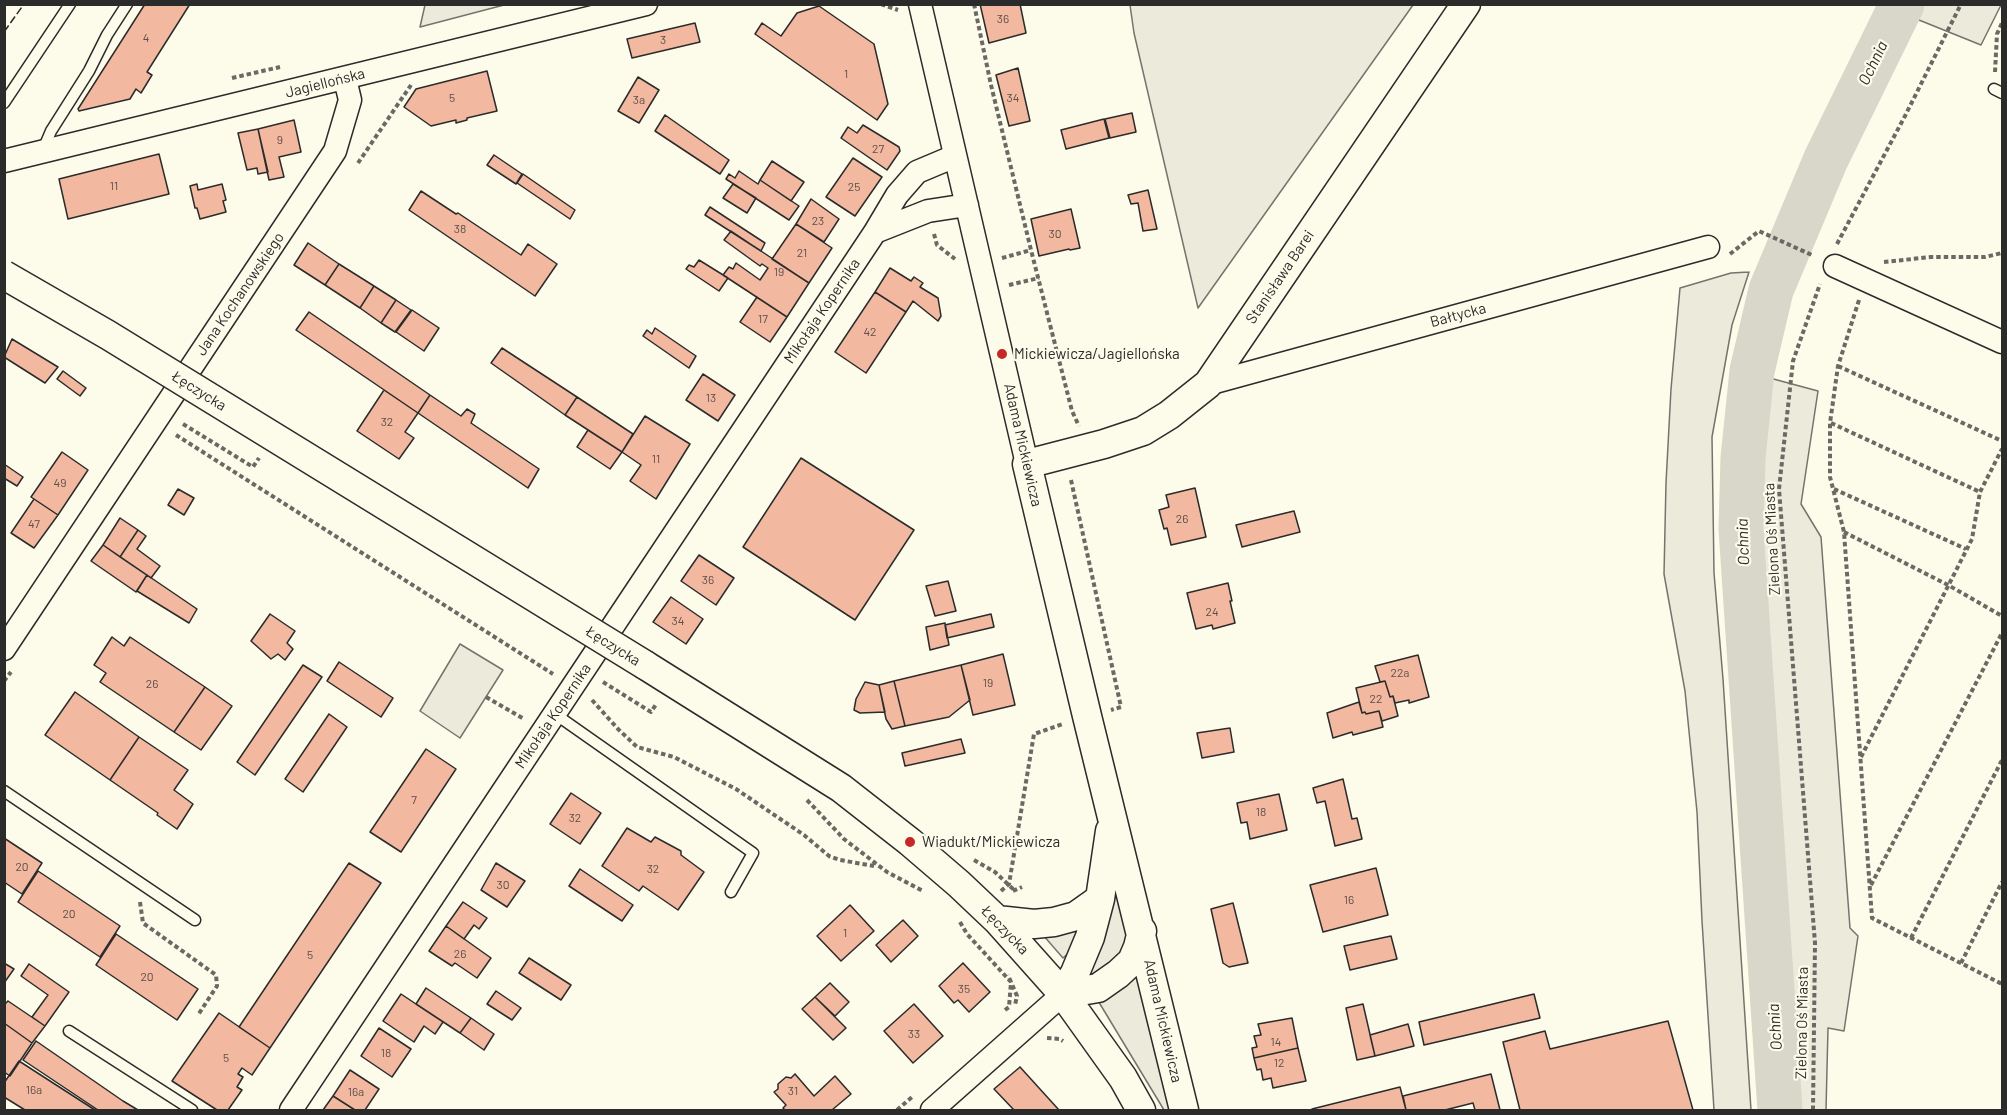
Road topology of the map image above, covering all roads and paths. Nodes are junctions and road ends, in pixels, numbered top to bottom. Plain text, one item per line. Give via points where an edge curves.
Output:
1 (70, 4) edge
2 (127, 4) edge
3 (646, 4) edge
4 (920, 4) edge
5 (974, 4) edge
6 (1466, 4) edge
7 (1961, 4) edge
8 (2002, 23) edge
9 (345, 79) junction
10 (1998, 91) edge
11 (4, 103) edge
12 (42, 153) junction
13 (955, 156) junction
14 (4, 162) edge
15 (967, 205) junction
16 (875, 232) junction
17 (1795, 248) dead end
18 (1717, 252) joint
19 (2002, 253) edge
20 (999, 258) dead end
21 (1883, 262) dead end
22 (1831, 264) junction
23 (1002, 267) dead end
24 (4, 275) edge
25 (1004, 276) dead end
26 (1039, 278) junction
27 (1869, 304) dead end
28 (2002, 342) edge
29 (1838, 366) junction
30 (1208, 384) junction
31 (1830, 423) junction
32 (183, 424) dead end
33 (176, 435) dead end
34 (2002, 441) edge
35 (1088, 448) junction
36 (2002, 449) edge
37 (260, 457) dead end
38 (1027, 464) junction
39 (1833, 488) junction
40 (1980, 492) junction
41 (1844, 532) junction
42 (1966, 549) junction
43 (1948, 585) junction
44 (2002, 616) edge
45 (2002, 633) edge
46 (4, 649) edge
47 (558, 678) dead end
48 (603, 682) dead end
49 (486, 697) dead end
50 (648, 698) dead end
51 (592, 700) dead end
52 (657, 703) junction
53 (667, 709) dead end
54 (555, 714) junction
55 (1087, 716) junction
56 (529, 722) dead end
57 (1860, 758) junction
58 (2002, 760) edge
59 (4, 791) edge
60 (800, 793) dead end
61 (1112, 814) junction
62 (874, 866) dead end
63 (2002, 882) edge
64 (959, 884) junction
65 (1870, 886) junction
66 (731, 892) dead end
67 (933, 895) dead end
68 (139, 896) dead end
69 (1101, 899) junction
70 (990, 914) junction
71 (195, 920) dead end
72 (1142, 931) junction
73 (1911, 938) junction
74 (1002, 962) dead end
75 (1961, 963) junction
76 (1011, 982) junction
77 (2002, 984) edge
78 (1063, 994) junction
79 (1002, 1013) dead end
80 (198, 1015) dead end
81 (69, 1031) dead end
82 (1031, 1035) junction
83 (1066, 1044) dead end
84 (192, 1110) edge
85 (291, 1110) edge
86 (932, 1110) edge
87 (1141, 1110) edge
88 (1184, 1110) edge
89 (1813, 1110) edge

1 - 11 lane
2 - 12 lane via 51,131
3 - 9 street, Jagiellońska
4 - 13 street, Adama Mickiewicza
5 - 26 path
6 - 30 street, Stanisława Barei
7 - 22 path, Zielona Oś Miasta
8 - 10 path via 1997,34
9 - 12 street, Jagiellońska
9 - 46 street, Jana Kochanowskiego via 350,100 335,152
12 - 14 street, Jagiellońska
13 - 15 street, Adama Mickiewicza
13 - 16 street, Mikołaja Kopernika via 917,172 897,195
15 - 16 street via 928,211
15 - 38 street, Adama Mickiewicza
16 - 54 street, Mikołaja Kopernika
17 - 18 path via 1759,231
18 - 30 street, Bałtycka
19 - 21 path
20 - 23 path
22 - 28 street
22 - 89 path, Zielona Oś Miasta via 1793,361 1779,489 1815,943
24 - 64 street, Łęczycka, bridge via 108,335 841,788
25 - 26 path via 1006,285
26 - 35 path via 1072,411
27 - 29 path via 1859,299
29 - 31 path
29 - 34 path
30 - 35 street, Stanisława Barei via 1169,416 1143,431
31 - 39 path
31 - 40 path
32 - 37 path via 253,467
33 - 47 path
35 - 38 street, Stanisława Barei
35 - 55 path via 1091,466 1080,470 1070,481 1121,707
36 - 40 path
38 - 55 street, Adama Mickiewicza
39 - 41 path
39 - 42 path
40 - 42 path via 1972,538
41 - 43 path
41 - 57 path
42 - 43 path
43 - 44 path
43 - 57 path
45 - 65 path
48 - 52 path via 651,712
49 - 56 path
50 - 52 path
51 - 62 path via 637,747 674,757 736,789 829,856
52 - 53 path
54 - 66 lane via 753,853
54 - 85 street, Mikołaja Kopernika
55 - 61 street, Adama Mickiewicza
55 - 70 path via 1034,734 1009,884
57 - 65 path
58 - 73 path
59 - 71 lane
60 - 67 path via 844,839 887,872
61 - 69 street, Adama Mickiewicza
61 - 72 street, Adama Mickiewicza
63 - 75 path
64 - 70 street, Łęczycka
64 - 76 path via 961,926
65 - 73 path via 1872,918
68 - 80 path via 143,923 216,975 217,986
69 - 70 street via 1076,916 1054,922 1034,924
69 - 78 street, Adama Mickiewicza via 1090,937
70 - 78 street, Łęczycka
72 - 78 street, Adama Mickiewicza via 1132,961 1118,974 1098,988
72 - 88 street, Adama Mickiewicza
73 - 75 path
74 - 76 path
75 - 77 path
76 - 79 path via 1009,1007
76 - 82 path via 1017,996 1015,1019
78 - 82 street
78 - 87 street, Łęczycka
81 - 84 lane
82 - 83 path via 1060,1039
82 - 86 street

